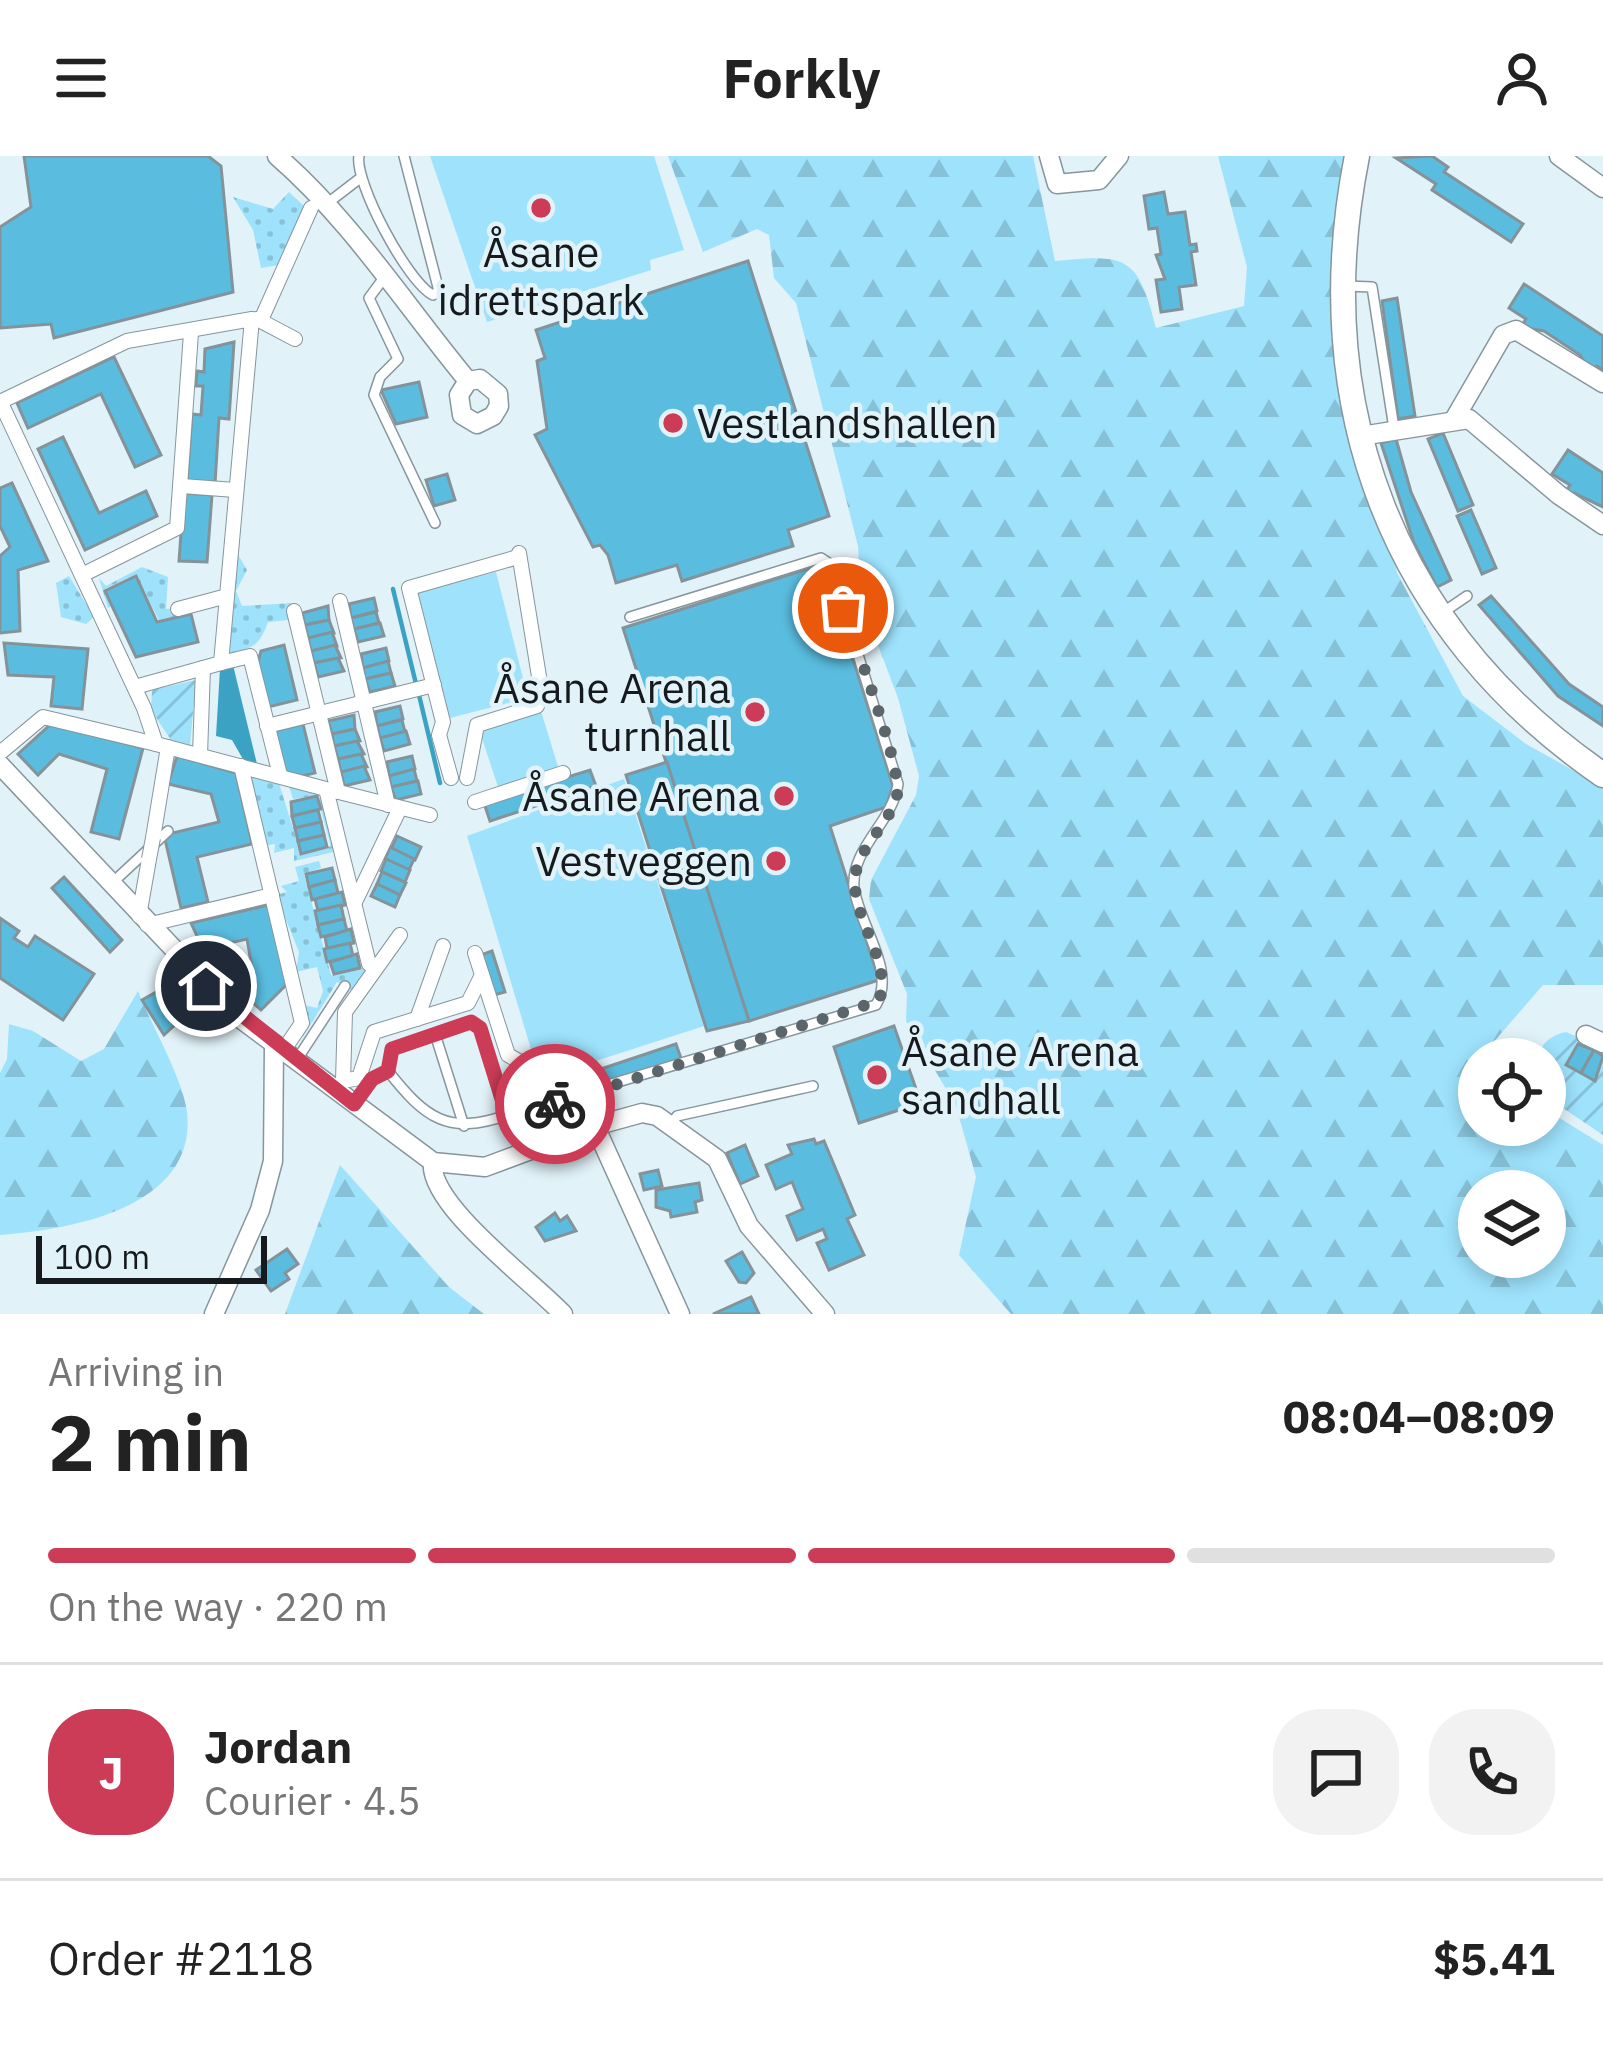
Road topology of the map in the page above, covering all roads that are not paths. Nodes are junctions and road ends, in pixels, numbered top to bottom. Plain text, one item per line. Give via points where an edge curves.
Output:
1 (359, 156) edge
2 (404, 156) edge
3 (1049, 156) edge
4 (1119, 156) edge
5 (1357, 156) edge
6 (1559, 156) edge
7 (290, 160) edge
8 (359, 179) junction
9 (1603, 188) edge
10 (320, 205) junction
11 (383, 279) junction
12 (1346, 286) junction
13 (261, 322) junction
14 (191, 332) junction
15 (295, 339) dead end
16 (468, 381) dead end
17 (1603, 383) edge
18 (1, 401) edge
19 (1455, 418) junction
20 (1405, 431) junction
21 (1361, 436) junction
22 (182, 486) junction
23 (236, 490) junction
24 (435, 523) dead end
25 (1603, 525) edge
26 (82, 575) junction
27 (226, 596) junction
28 (1467, 596) dead end
29 (340, 602) dead end
30 (178, 609) dead end
31 (294, 611) dead end
32 (630, 616) dead end
33 (1438, 616) junction
34 (221, 663) junction
35 (203, 668) junction
36 (429, 686) junction
37 (135, 687) junction
38 (364, 702) junction
39 (319, 713) junction
40 (267, 726) junction
41 (162, 745) junction
42 (0, 753) edge
43 (200, 755) junction
44 (0, 765) edge
45 (241, 766) junction
46 (563, 773) dead end
47 (280, 775) junction
48 (1603, 776) edge
49 (332, 790) junction
50 (475, 802) dead end
51 (394, 806) junction
52 (430, 815) dead end
53 (168, 831) dead end
54 (111, 884) junction
55 (272, 895) junction
56 (354, 904) junction
57 (143, 920) junction
58 (400, 935) dead end
59 (443, 946) dead end
60 (475, 953) dead end
61 (369, 964) dead end
62 (482, 975) junction
63 (345, 986) dead end
64 (417, 1019) junction
65 (435, 1034) junction
66 (284, 1053) junction
67 (388, 1071) junction
68 (813, 1086) dead end
69 (354, 1104) junction
70 (538, 1109) junction
71 (507, 1115) junction
72 (672, 1123) junction
73 (464, 1126) junction
74 (595, 1126) junction
75 (433, 1162) junction
76 (214, 1314) edge
77 (563, 1314) edge
78 (680, 1314) edge
79 (825, 1314) edge

1 - 8 lane
2 - 8 lane via 437,270 433,295 398,261
3 - 4 street via 1057,184 1067,186 1100,180
5 - 12 main road
6 - 9 street
7 - 10 street
8 - 10 lane
10 - 11 street
10 - 13 street
11 - 16 street
11 - 24 lane via 369,298 398,359 374,395
12 - 20 lane via 1372,287
12 - 21 main road
13 - 14 street
13 - 15 street
13 - 23 street
14 - 18 street via 127,340
14 - 22 street
17 - 19 street via 1516,330 1503,335
18 - 26 street
19 - 20 street
19 - 25 street via 1469,419
20 - 21 street
21 - 33 main road via 1393,536
22 - 23 street
22 - 26 street via 178,528
23 - 27 street
26 - 37 street
27 - 30 street
27 - 34 street
28 - 33 lane
29 - 38 street
31 - 39 street
32 - 70 lane via 821,558 830,564 898,784 855,870 882,993 876,1005
33 - 48 main road via 1524,717
34 - 35 street
34 - 40 street via 250,656
35 - 37 street
35 - 43 street
36 - 36 street via 459,778 477,725 540,700 519,553 409,588
36 - 38 street
37 - 41 street
38 - 39 street
38 - 51 street
39 - 40 street
39 - 49 street
40 - 47 street
41 - 42 street via 43,717
41 - 43 street
41 - 57 street, bridge
43 - 45 street
44 - 54 street
45 - 47 street
45 - 55 street
46 - 50 street
47 - 49 street
49 - 51 street
49 - 56 street
51 - 52 street
51 - 56 street
53 - 54 lane
54 - 57 street
55 - 57 street
55 - 66 street via 302,1023
56 - 61 street
57 - 66 street
58 - 64 street via 346,1012 343,1081 358,1078 374,1032
59 - 64 street
60 - 62 street
62 - 64 street via 468,1003
62 - 70 street via 508,1054 522,1063
63 - 66 lane
65 - 67 lane via 392,1049
65 - 71 lane via 471,1022 480,1028
65 - 73 lane
66 - 69 street
66 - 76 street via 274,1161
67 - 69 lane
67 - 73 lane via 427,1112
68 - 72 lane
69 - 75 street
70 - 71 lane
71 - 73 lane
72 - 74 street via 642,1113
72 - 79 street via 717,1159 749,1226
74 - 75 street via 485,1167
74 - 78 street
75 - 77 street via 436,1190 467,1227

